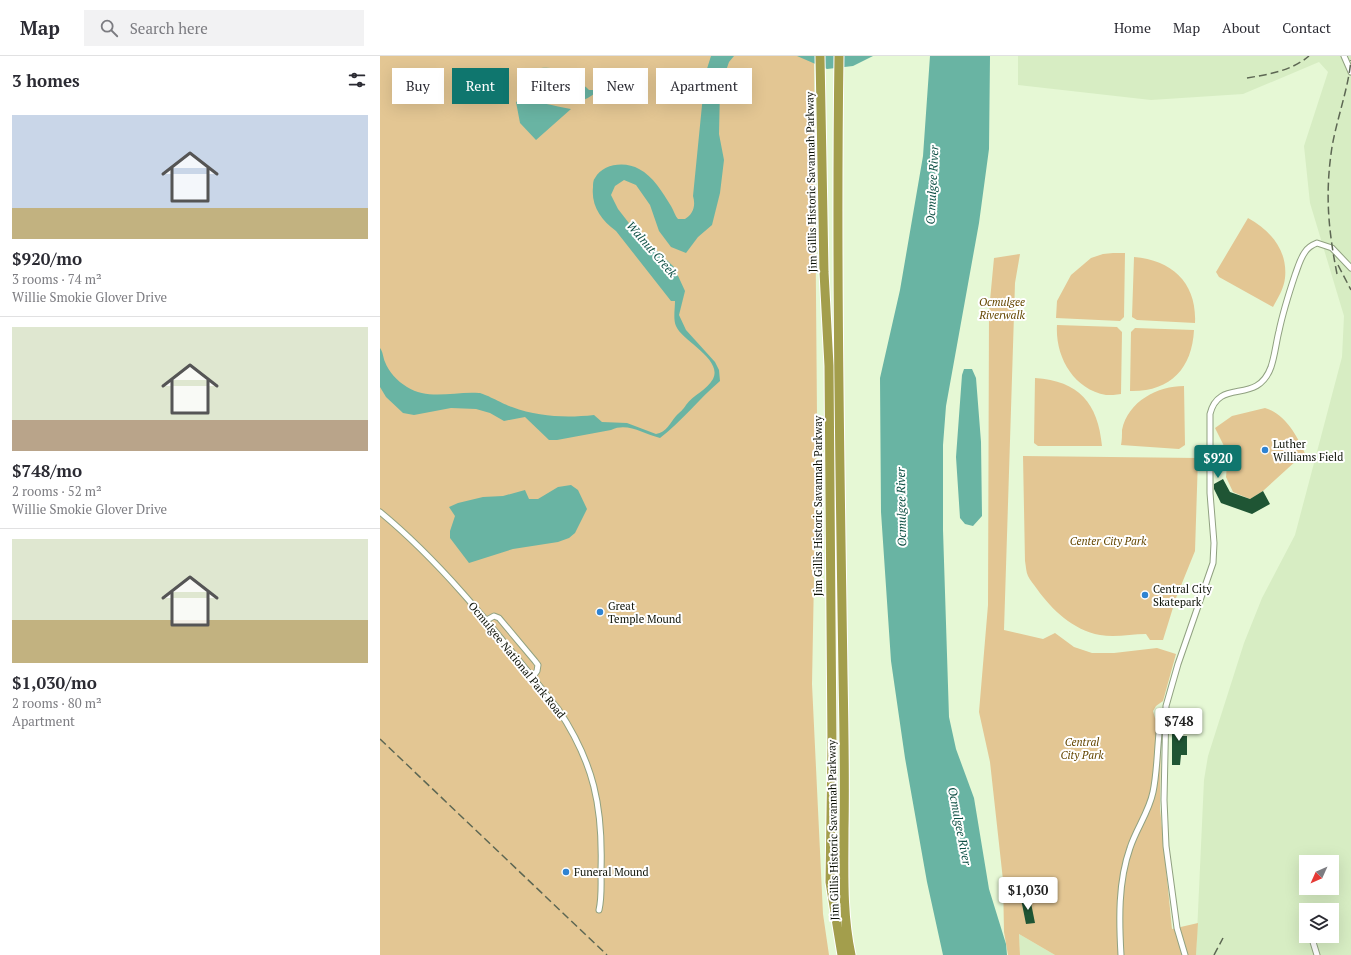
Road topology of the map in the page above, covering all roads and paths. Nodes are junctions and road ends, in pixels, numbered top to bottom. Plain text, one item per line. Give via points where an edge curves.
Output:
1 (820, 56) edge
2 (839, 56) edge
3 (1344, 56) edge
4 (1351, 72) edge
5 (1351, 268) edge
6 (380, 512) edge
7 (485, 621) junction
8 (532, 678) junction
9 (1159, 733) dead end
10 (599, 910) dead end
11 (1313, 943) edge
12 (842, 955) edge
13 (851, 955) edge
14 (1121, 955) edge
15 (1185, 955) edge
16 (1316, 955) edge

1 - 12 highway, Jim Gillis Historic Savannah Parkway via 824,272 830,382 830,882
2 - 13 highway, Jim Gillis Historic Savannah Parkway via 843,899
3 - 4 street
5 - 15 street via 1331,248 1317,243 1308,247 1293,282 1268,375 1255,387 1221,396 1214,403 1210,414 1209,477 1213,563 1172,680 1166,706 1166,846 1177,928
6 - 7 street, Ocmulgee National Park Road via 424,551
7 - 8 street, Ocmulgee National Park Road
7 - 8 street via 494,616 499,618 535,661 538,665
8 - 10 street, Ocmulgee National Park Road via 570,726 583,753 595,789 601,825
9 - 14 street via 1154,792 1129,849 1125,866 1120,915
11 - 16 street

